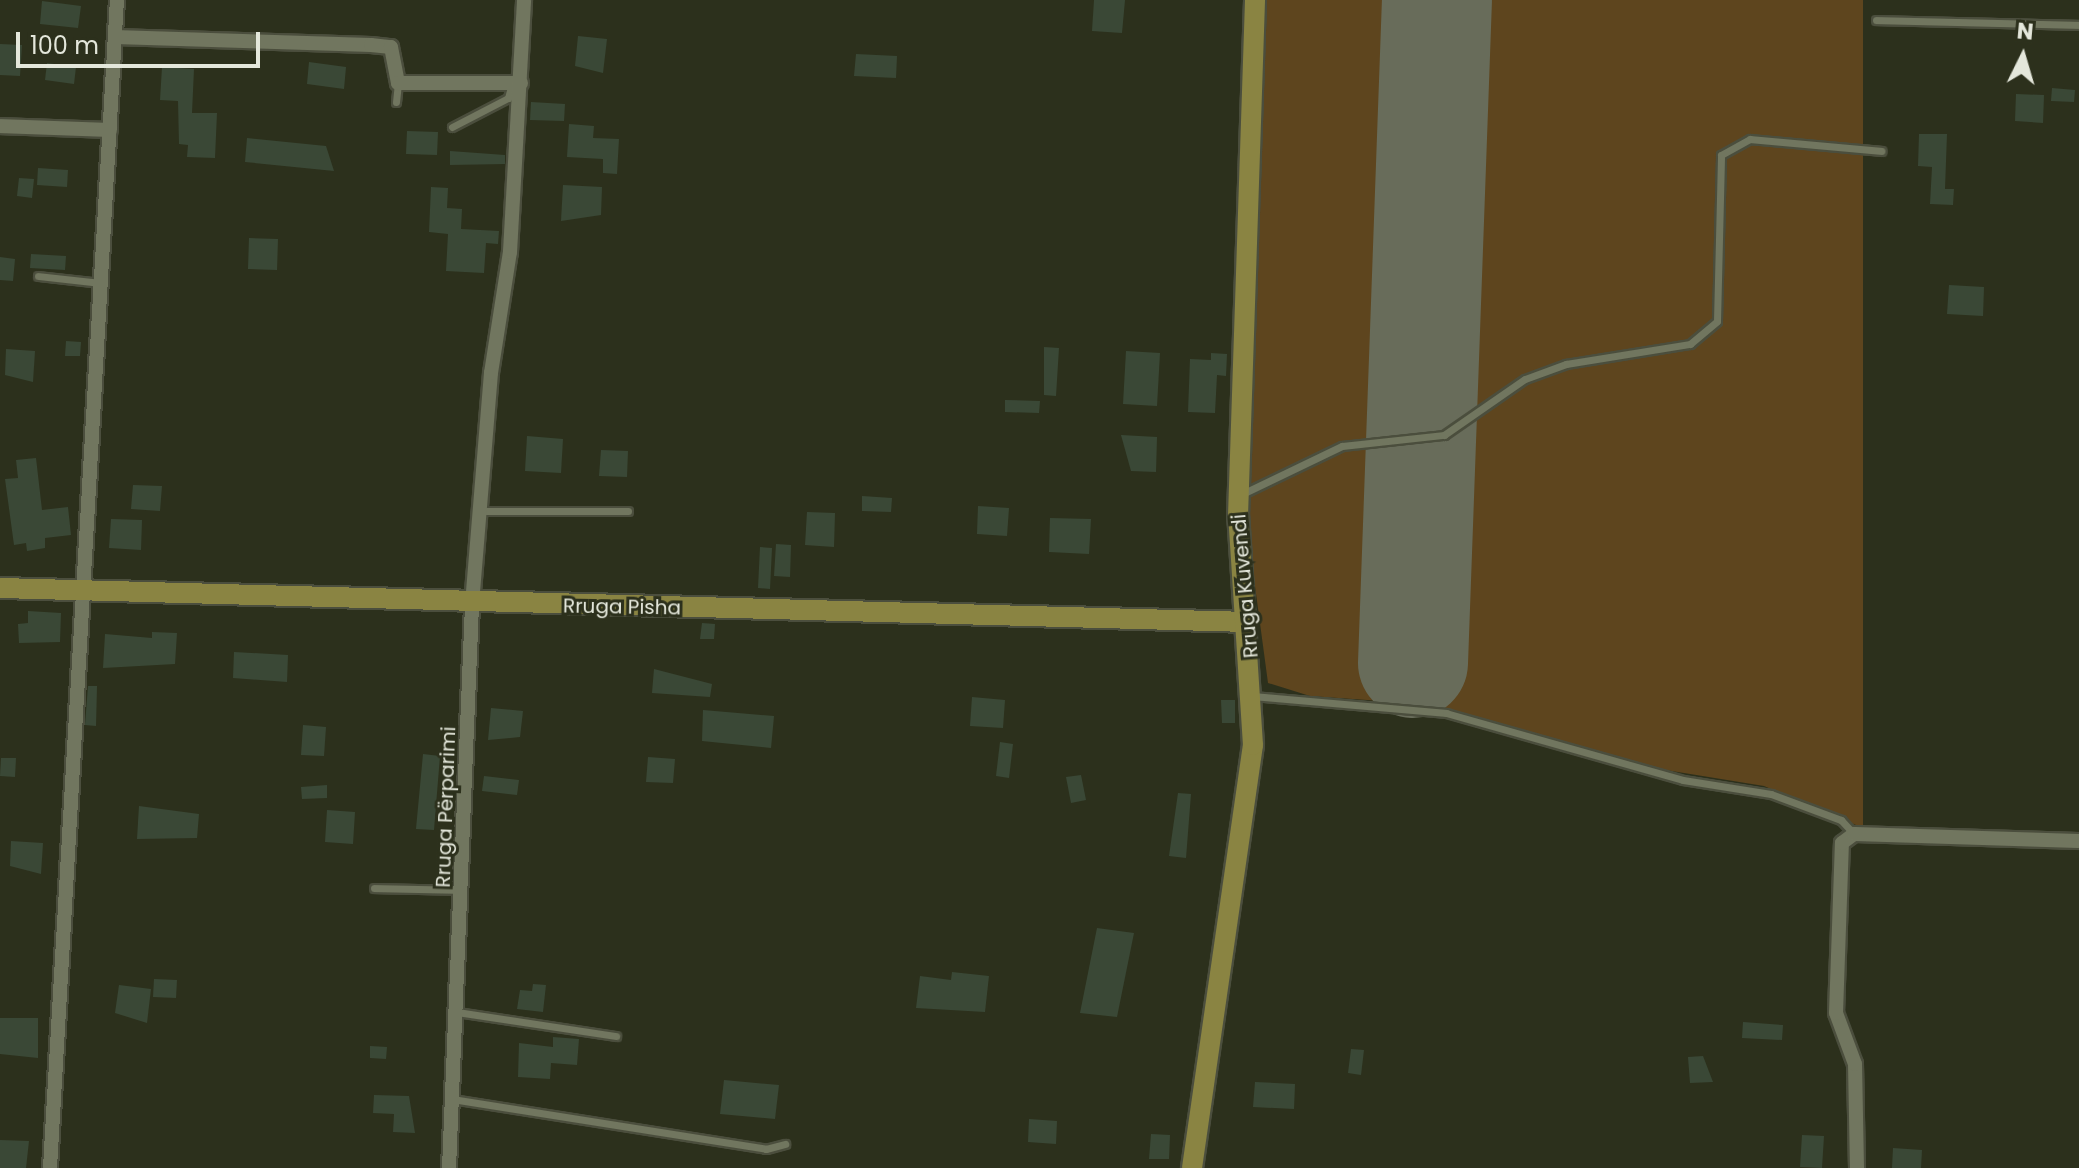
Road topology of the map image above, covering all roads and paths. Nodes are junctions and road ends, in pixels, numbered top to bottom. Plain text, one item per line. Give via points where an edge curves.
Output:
1 (117, 0) edge
2 (524, 0) edge
3 (1255, 0) edge
4 (1876, 20) dead end
5 (2079, 25) edge
6 (115, 37) junction
7 (398, 83) junction
8 (517, 83) junction
9 (396, 102) dead end
10 (0, 126) edge
11 (452, 127) dead end
12 (110, 130) junction
13 (1881, 151) dead end
14 (38, 276) dead end
15 (100, 283) junction
16 (1238, 496) junction
17 (480, 511) junction
18 (628, 511) dead end
19 (0, 588) edge
20 (77, 595) junction
21 (472, 604) junction
22 (1245, 622) junction
23 (1253, 696) junction
24 (1854, 834) junction
25 (2079, 841) edge
26 (374, 888) dead end
27 (464, 891) junction
28 (457, 1012) junction
29 (616, 1036) dead end
30 (452, 1099) junction
31 (785, 1144) dead end
32 (50, 1168) edge
33 (449, 1168) edge
34 (1192, 1168) edge
35 (1857, 1168) edge

1 - 6 street
2 - 8 street, Rruga Përparimi
3 - 16 street, Rruga Kuvendi
4 - 5 lane
6 - 7 street via 391,47
6 - 12 street
7 - 8 street
7 - 9 lane
8 - 11 lane via 508,98
8 - 17 street, Rruga Përparimi
10 - 12 street
12 - 15 street
13 - 16 lane via 1750,139 1721,155 1717,321 1690,344 1566,364 1525,379 1444,435 1342,446
14 - 15 lane
15 - 20 street
16 - 22 street, Rruga Kuvendi
17 - 18 lane
17 - 21 street, Rruga Përparimi
19 - 20 street, Rruga Pisha
20 - 21 street, Rruga Pisha
20 - 32 street
21 - 22 street, Rruga Pisha
21 - 27 street, Rruga Përparimi
22 - 23 street, Rruga Kuvendi
23 - 24 lane via 1446,713 1656,774 1771,794 1841,820
23 - 34 street, Rruga Kuvendi via 1253,745
24 - 25 street
24 - 35 street via 1842,843 1836,1013 1855,1064
26 - 27 lane
27 - 28 street, Rruga Përparimi
28 - 29 lane
28 - 30 street, Rruga Përparimi
30 - 31 lane via 766,1149
30 - 33 street, Rruga Përparimi

